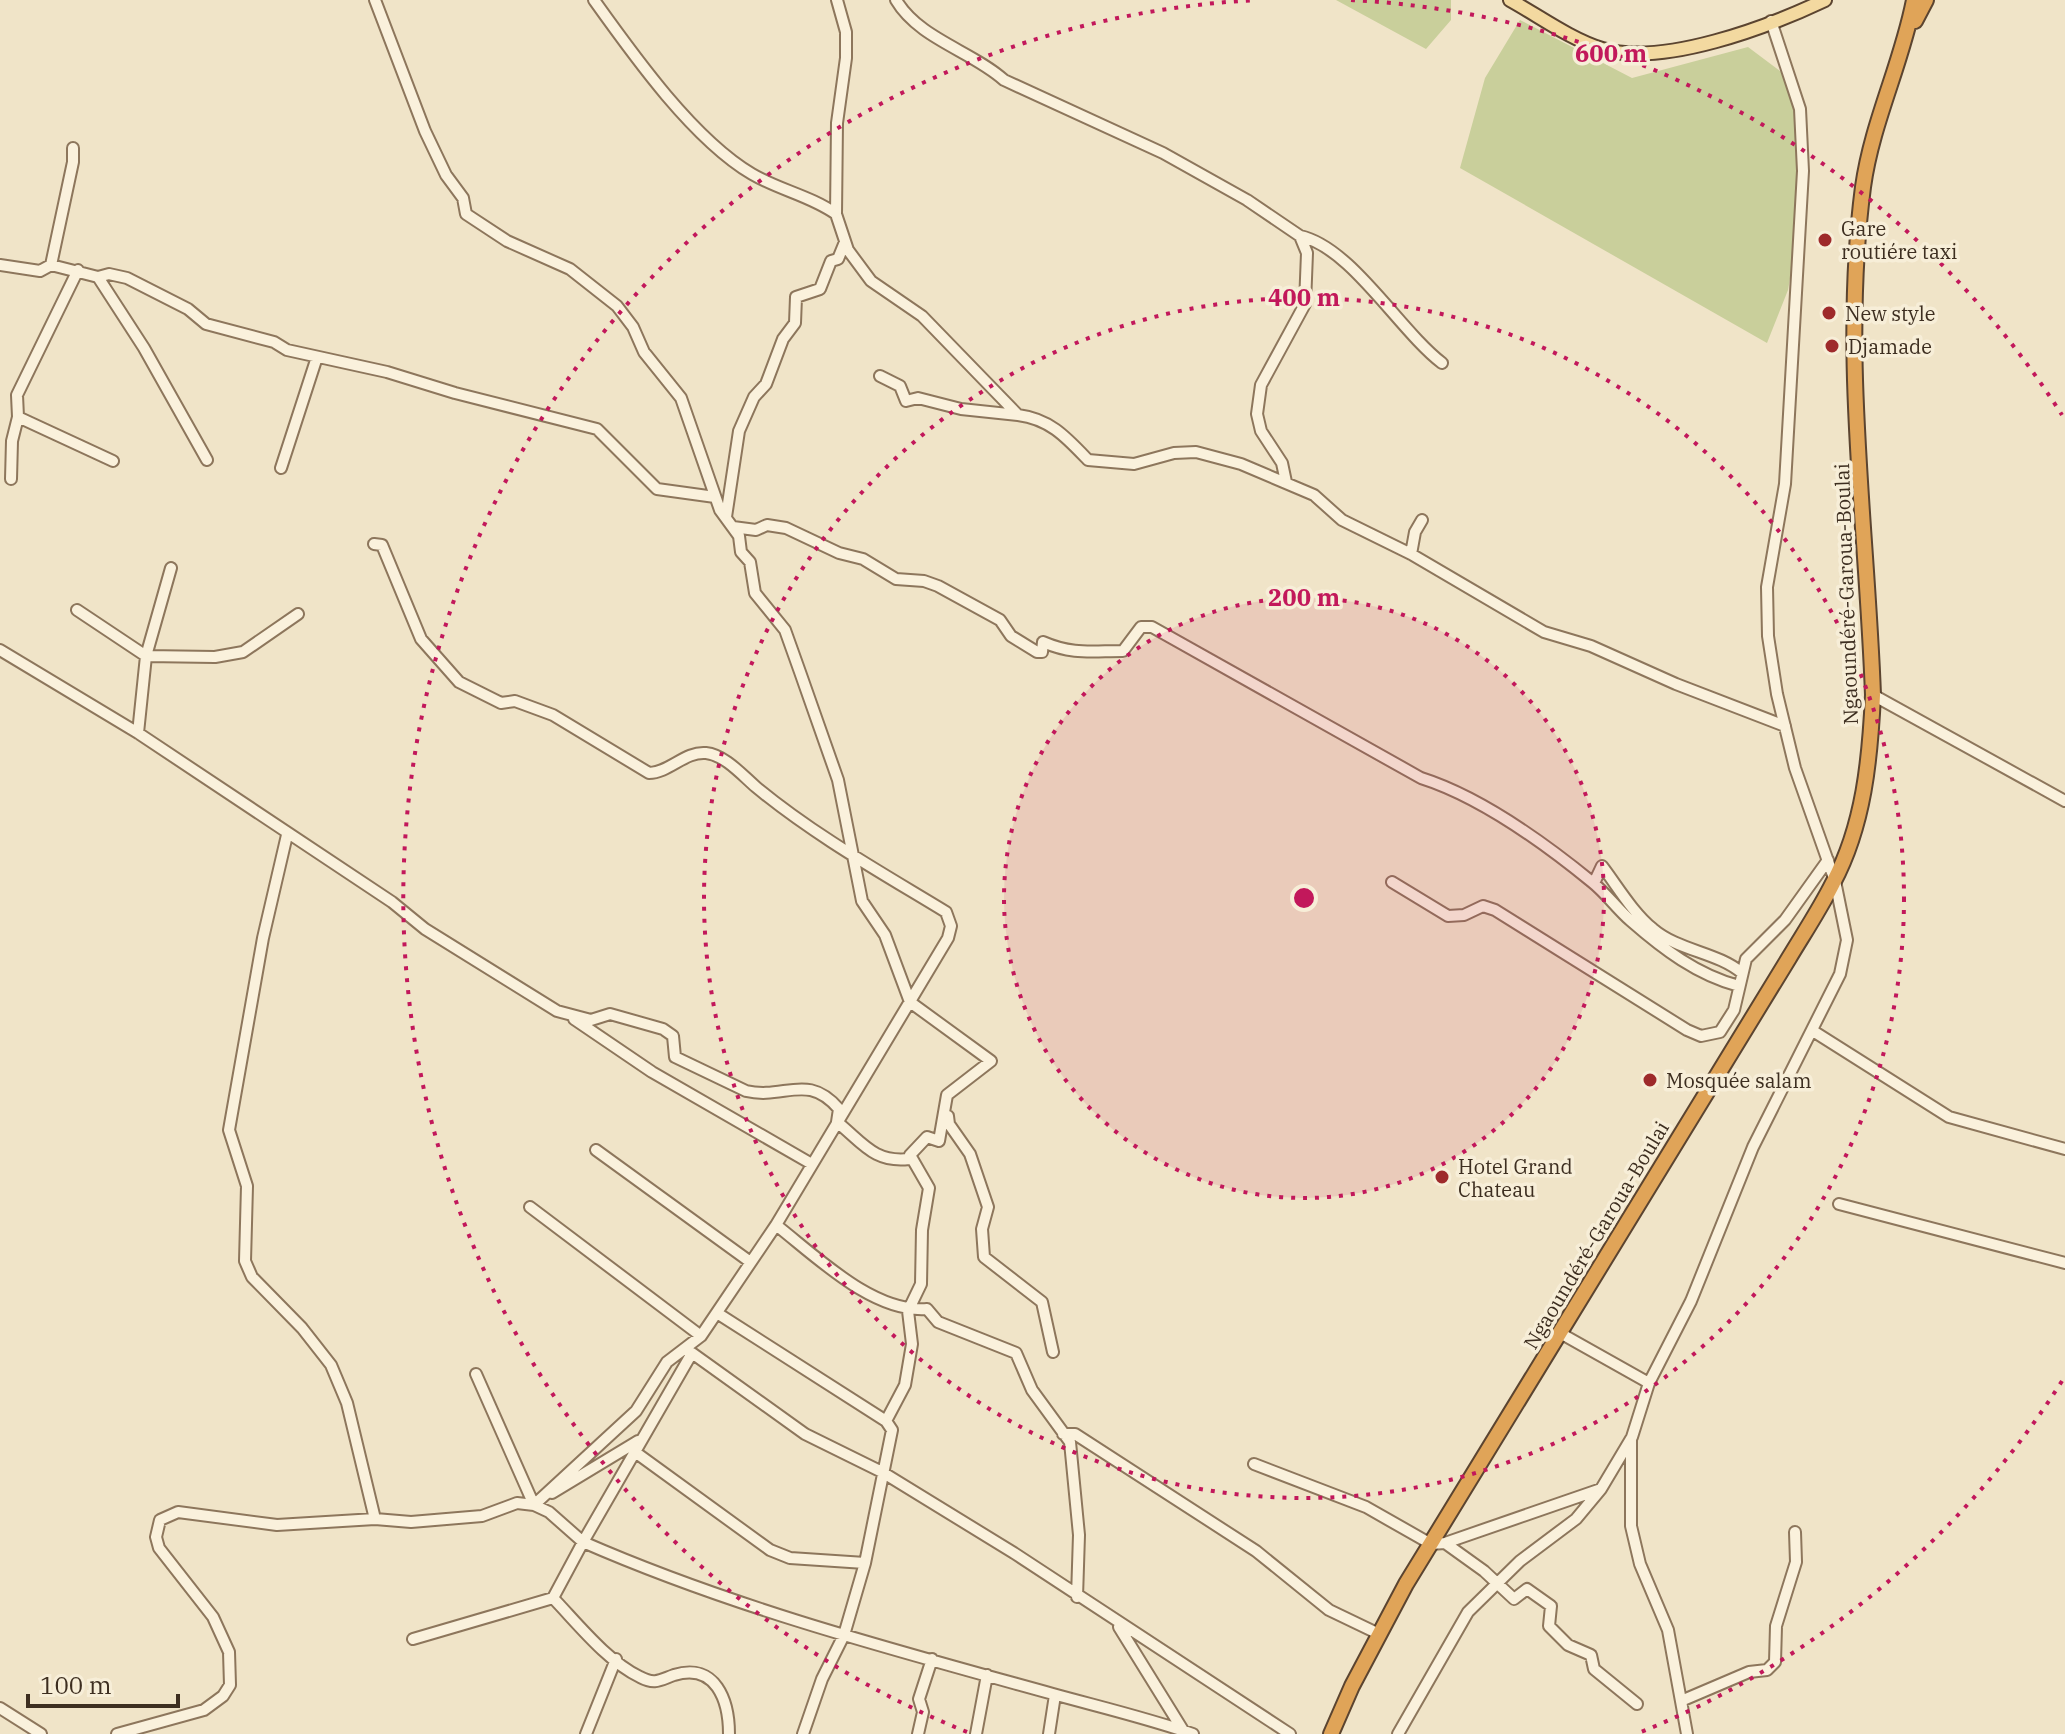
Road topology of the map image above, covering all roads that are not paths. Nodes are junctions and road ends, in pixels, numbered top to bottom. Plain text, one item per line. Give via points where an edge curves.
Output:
1 (375, 0) edge
2 (594, 0) edge
3 (837, 0) edge
4 (896, 0) edge
5 (1510, 0) edge
6 (1825, 0) edge
7 (1901, 0) edge
8 (1914, 0) edge
9 (1926, 0) edge
10 (1911, 17) junction
11 (1771, 21) junction
12 (1907, 35) junction
13 (73, 148) dead end
14 (836, 214) junction
15 (1300, 236) junction
16 (845, 242) junction
17 (0, 265) edge
18 (51, 265) junction
19 (78, 270) junction
20 (98, 277) junction
21 (317, 357) junction
22 (1442, 363) dead end
23 (880, 376) dead end
24 (1018, 415) junction
25 (18, 417) junction
26 (207, 460) dead end
27 (113, 461) dead end
28 (281, 468) dead end
29 (11, 479) dead end
30 (1286, 482) junction
31 (715, 497) junction
32 (726, 517) junction
33 (1422, 520) dead end
34 (733, 527) junction
35 (374, 544) dead end
36 (1411, 554) junction
37 (171, 568) dead end
38 (77, 610) dead end
39 (298, 614) dead end
40 (0, 650) edge
41 (146, 656) junction
42 (1873, 695) junction
43 (1785, 726) junction
44 (138, 733) junction
45 (2065, 801) edge
46 (287, 835) junction
47 (851, 854) junction
48 (1828, 860) junction
49 (1835, 881) junction
50 (1392, 882) dead end
51 (1594, 883) junction
52 (1742, 973) junction
53 (1739, 986) junction
54 (910, 1002) junction
55 (572, 1017) junction
56 (1813, 1031) junction
57 (947, 1102) junction
58 (837, 1122) junction
59 (2065, 1149) edge
60 (596, 1150) dead end
61 (910, 1155) junction
62 (810, 1163) junction
63 (1839, 1204) dead end
64 (530, 1207) dead end
65 (776, 1225) junction
66 (749, 1261) junction
67 (2065, 1263) edge
68 (908, 1311) junction
69 (717, 1313) junction
70 (1560, 1333) junction
71 (701, 1336) junction
72 (1053, 1352) dead end
73 (476, 1374) dead end
74 (1649, 1383) junction
75 (886, 1421) junction
76 (1063, 1434) junction
77 (645, 1435) junction
78 (1632, 1437) junction
79 (635, 1452) junction
80 (1254, 1464) dead end
81 (882, 1472) junction
82 (1601, 1489) junction
83 (534, 1505) junction
84 (375, 1519) junction
85 (1795, 1532) dead end
86 (583, 1542) junction
87 (1438, 1544) junction
88 (865, 1563) junction
89 (1497, 1585) junction
90 (1077, 1597) junction
91 (553, 1598) junction
92 (1116, 1623) junction
93 (1379, 1634) junction
94 (844, 1635) junction
95 (413, 1639) dead end
96 (616, 1659) junction
97 (932, 1659) junction
98 (987, 1675) junction
99 (1055, 1695) junction
100 (1681, 1701) junction
101 (1637, 1704) dead end
102 (0, 1708) edge
103 (1187, 1733) edge
104 (41, 1734) edge
105 (117, 1734) edge
106 (586, 1734) edge
107 (729, 1734) edge
108 (803, 1734) edge
109 (918, 1734) edge
110 (976, 1734) edge
111 (1049, 1734) edge
112 (1290, 1734) edge
113 (1331, 1734) edge
114 (1398, 1734) edge
115 (1687, 1734) edge

1 - 31 street via 425,131 463,198 466,214 507,241 570,269 617,306 644,352 681,398
2 - 14 street via 658,85 717,146 753,175
3 - 14 street via 846,58 837,123
4 - 15 street via 924,28 1004,80 1163,153
5 - 11 main road via 1600,48 1638,56 1670,52
6 - 11 main road
7 - 10 highway
8 - 10 highway, Ngaoundéré-Garoua-Boulai
9 - 12 highway, Ngaoundéré-Garoua-Boulai
10 - 12 highway, Ngaoundéré-Garoua-Boulai
11 - 43 street via 1800,109 1803,171 1785,484 1767,587 1768,636
12 - 42 highway, Ngaoundéré-Garoua-Boulai via 1864,183 1856,252 1853,318
13 - 18 street
14 - 16 street
15 - 22 street via 1316,239 1359,274 1422,348
15 - 30 street via 1307,253 1305,304 1261,385 1257,414 1261,431 1284,466
16 - 24 street via 871,281 922,316
16 - 32 street via 820,289 796,297 795,323 739,431
17 - 18 street via 40,271
18 - 19 street
19 - 20 street
19 - 25 street via 17,395
20 - 21 street via 127,278 206,324
20 - 26 street
21 - 28 street
21 - 31 street via 597,429 657,489
23 - 24 street via 900,386 906,401 918,398
24 - 30 street via 1036,417 1063,432 1088,460 1134,464 1196,452
25 - 27 street
25 - 29 street
30 - 36 street via 1314,495 1342,520
31 - 32 street
32 - 34 street
33 - 36 street
34 - 47 street via 750,562 755,593 785,630 838,780
34 - 51 street via 786,528 863,559 896,579 938,586 1000,620 1017,642 1037,652 1042,652 1043,642 1076,654 1123,651 1141,627 1152,627 1421,778 1469,795
35 - 47 street via 382,545 421,639 471,691 553,715 649,773 708,753 725,760 773,801
36 - 43 street via 1544,632 1591,646
37 - 41 street
38 - 41 street
39 - 41 street via 243,652
40 - 44 street
41 - 44 street
42 - 45 street
42 - 49 highway, Ngaoundéré-Garoua-Boulai via 1861,804
43 - 48 street
44 - 46 street
46 - 55 street via 425,929
46 - 84 street via 229,1130 247,1186 245,1261 252,1277 331,1365 347,1403
47 - 54 street via 862,901 885,935
47 - 54 street via 946,912 948,938
48 - 49 street
48 - 52 street via 1785,920 1746,959
49 - 56 street via 1847,940 1840,974
49 - 70 highway, Ngaoundéré-Garoua-Boulai
50 - 53 street via 1448,916 1483,906 1495,910 1701,1036 1720,1032 1734,1010
51 - 52 street via 1602,866 1654,931 1728,961
51 - 53 street via 1631,921 1692,968
52 - 53 street
54 - 57 street via 991,1061 947,1095
54 - 58 street
55 - 58 street via 591,1020 610,1014 663,1029 673,1036 675,1057 693,1067 758,1094 818,1091 839,1109
55 - 62 street via 652,1072
56 - 59 street via 1949,1117
56 - 74 street via 1753,1147 1697,1288
57 - 61 street via 939,1141 927,1137
57 - 72 street via 949,1124 970,1154 988,1207 982,1229 984,1257 1042,1302
58 - 61 street via 876,1156 899,1160
58 - 62 street
60 - 66 street
61 - 68 street via 929,1188 921,1284
62 - 65 street
63 - 67 street
64 - 71 street
65 - 66 street
65 - 68 street via 881,1303
66 - 69 street
68 - 75 street via 912,1344 905,1385
68 - 76 street via 927,1309 938,1322 1016,1353 1032,1390
69 - 71 street
69 - 75 street
70 - 74 street
70 - 87 highway, Ngaoundéré-Garoua-Boulai
71 - 83 street via 667,1362 636,1411
73 - 83 street
74 - 78 street
75 - 81 street via 892,1430
76 - 90 street via 1072,1451 1079,1535
76 - 93 street via 1075,1434 1256,1551 1329,1610
77 - 79 street
77 - 81 street via 692,1353 805,1434
77 - 83 street
78 - 82 street
78 - 100 street via 1631,1526 1640,1564 1668,1630
79 - 86 street
79 - 88 street via 770,1550 790,1558
80 - 87 street via 1366,1507
81 - 88 street
81 - 90 street
82 - 87 street
82 - 89 street via 1576,1519
83 - 84 street via 517,1503 482,1516 449,1519
83 - 86 street
84 - 105 street via 277,1525 178,1512 160,1520 155,1530 159,1548 213,1617 229,1652 232,1674 223,1696 204,1710
85 - 100 street via 1796,1562 1776,1626 1775,1662 1767,1670 1749,1672
86 - 91 street
86 - 94 street via 672,1581
87 - 89 street
87 - 93 highway, Ngaoundéré-Garoua-Boulai
88 - 94 street
89 - 101 street via 1514,1599 1527,1589 1551,1606 1549,1626 1568,1645 1591,1655 1594,1669
89 - 114 street via 1468,1612
90 - 92 street
91 - 95 street
91 - 96 street
92 - 103 street
92 - 112 street
93 - 113 highway, Ngaoundéré-Garoua-Boulai
94 - 97 street
94 - 108 street
96 - 106 street
96 - 107 street via 658,1683 693,1672 712,1679 724,1694
97 - 98 street
97 - 109 street via 919,1699 923,1712
98 - 99 street
98 - 110 street
99 - 103 street
99 - 111 street
100 - 115 street
102 - 104 street

